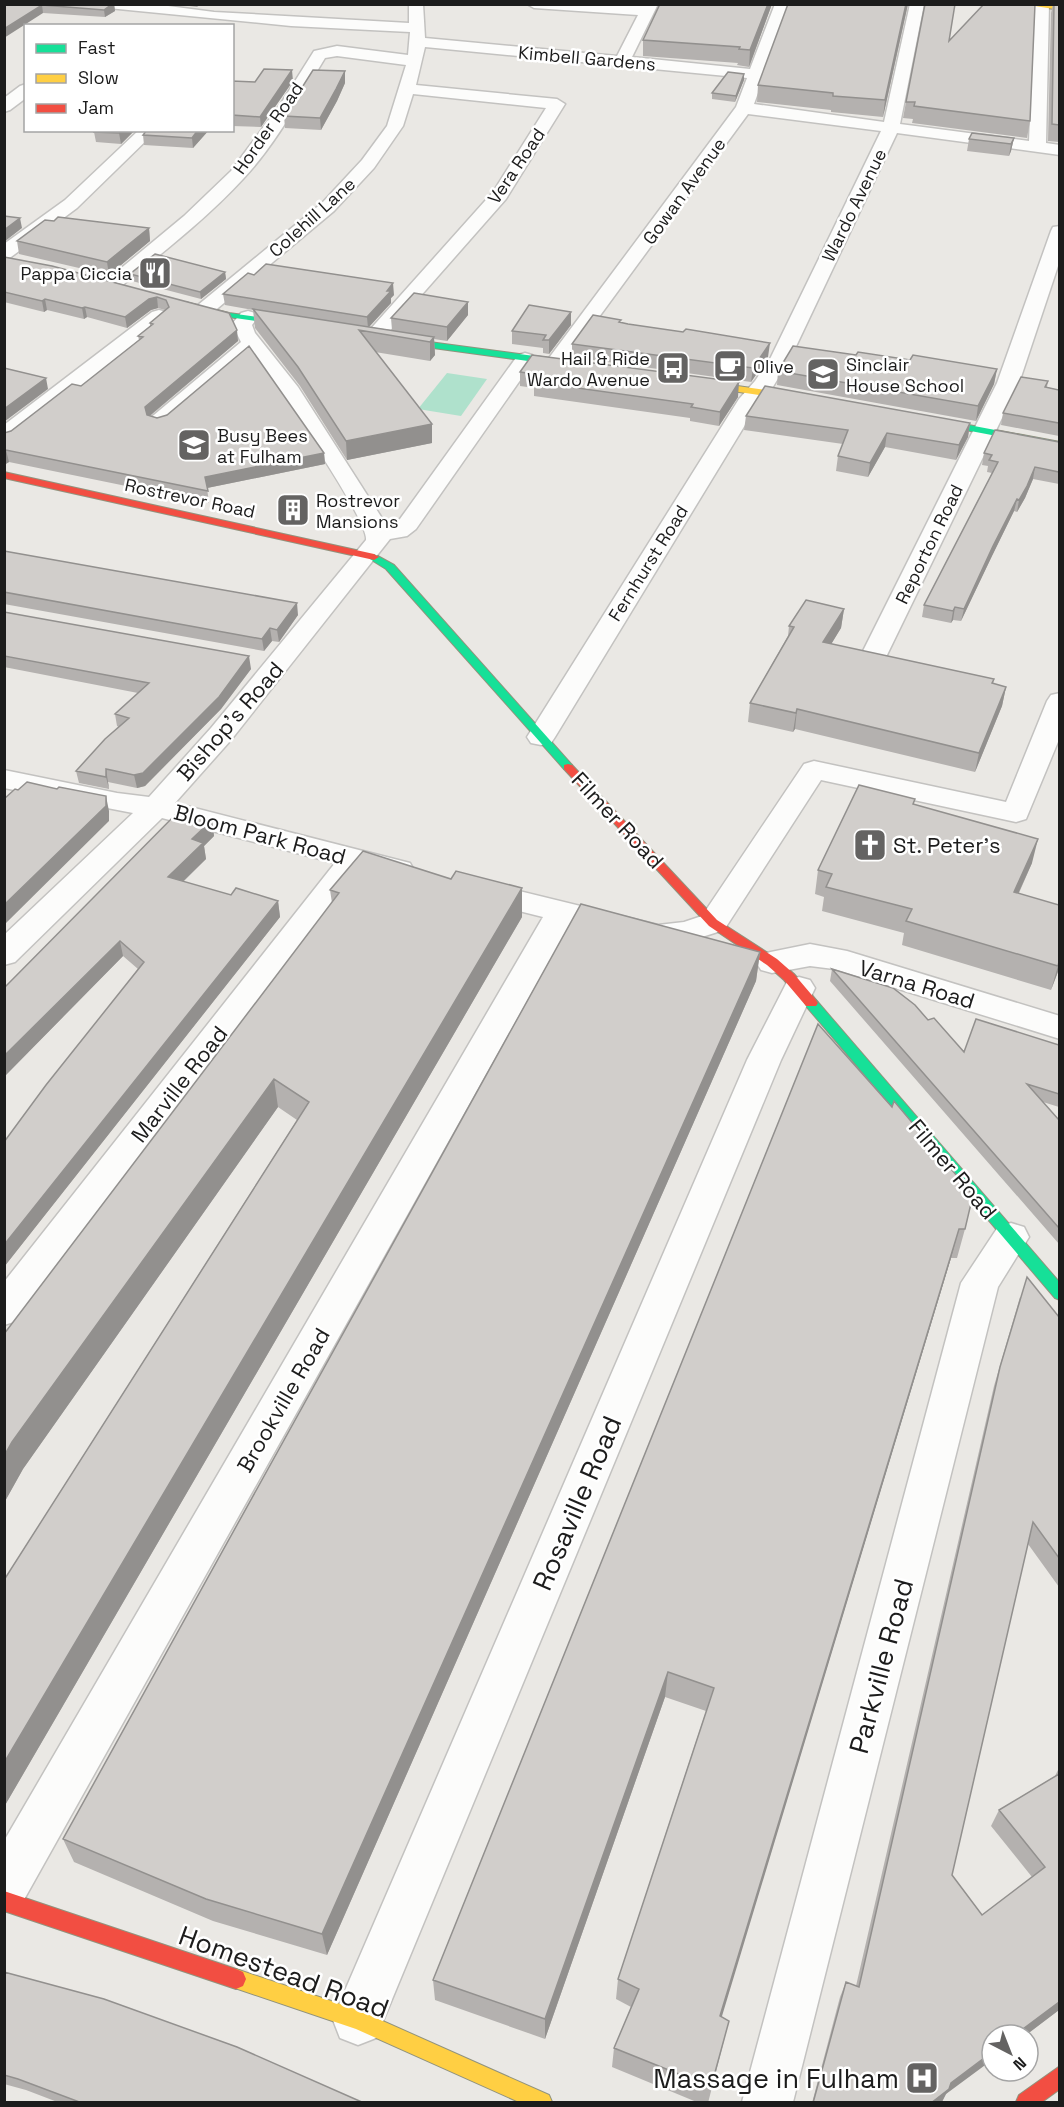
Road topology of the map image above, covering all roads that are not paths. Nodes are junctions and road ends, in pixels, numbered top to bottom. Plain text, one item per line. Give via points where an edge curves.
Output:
1 (108, 4) edge
2 (416, 4) edge
3 (534, 4) edge
4 (783, 4) edge
5 (918, 4) edge
6 (1038, 5) edge
7 (130, 7) junction
8 (171, 7) edge
9 (649, 8) edge
10 (1059, 8) edge
11 (107, 22) edge
12 (238, 24) edge
13 (418, 35) junction
14 (414, 61) junction
15 (622, 61) junction
16 (757, 74) junction
17 (408, 89) junction
18 (24, 91) edge
19 (4, 107) edge
20 (744, 108) junction
21 (891, 128) junction
22 (146, 132) edge
23 (1037, 147) junction
24 (1059, 150) edge
25 (1059, 231) edge
26 (8, 257) edge
27 (112, 284) edge
28 (179, 302) edge
29 (205, 309) junction
30 (159, 316) edge
31 (248, 317) junction
32 (316, 328) edge
33 (368, 336) joint
34 (253, 342) junction
35 (525, 358) junction
36 (556, 362) junction
37 (590, 367) edge
38 (47, 379) edge
39 (680, 380) edge
40 (72, 385) junction
41 (755, 390) junction
42 (819, 401) edge
43 (917, 418) edge
44 (159, 420) edge
45 (986, 431) junction
46 (4, 436) edge
47 (1059, 445) edge
48 (4, 475) edge
49 (374, 544) junction
50 (873, 657) edge
51 (1059, 701) edge
52 (541, 737) junction
53 (4, 778) edge
54 (156, 807) junction
55 (355, 858) junction
56 (561, 912) junction
57 (713, 923) junction
58 (4, 954) edge
59 (786, 975) junction
60 (1059, 1028) edge
61 (1011, 1237) junction
62 (1059, 1294) edge
63 (4, 1310) edge
64 (4, 1888) edge
65 (4, 1901) edge
66 (358, 2020) junction
67 (1059, 2076) edge
68 (542, 2103) edge
69 (767, 2103) edge
70 (1026, 2103) edge

1 - 7 street, Kimbell Gardens
2 - 13 street, Colehill Lane
3 - 9 street
4 - 16 street, Gowan Avenue
5 - 21 street, Wardo Avenue
6 - 10 street
6 - 23 street
7 - 8 street, Kimbell Gardens
7 - 11 street
8 - 12 street, Kimbell Gardens
9 - 15 street
12 - 13 street, Kimbell Gardens
13 - 14 street, Colehill Lane
13 - 15 street, Kimbell Gardens
14 - 17 street, Colehill Lane
14 - 27 street, Horder Road via 337,51 319,54 288,106 237,175 191,220
15 - 16 street, Kimbell Gardens
16 - 20 street, Gowan Avenue
17 - 29 street, Colehill Lane via 395,126 368,164 328,207
17 - 33 street, Vera Road via 557,104 500,195
18 - 19 street
20 - 21 street
20 - 36 street, Gowan Avenue
21 - 23 street
21 - 41 street, Wardo Avenue via 781,357 763,385
22 - 26 street
23 - 24 street
25 - 45 street, Reporton Road via 1008,383
28 - 29 street
29 - 31 street
30 - 40 street
31 - 32 street
31 - 34 street, Filmer Road via 242,329
33 - 35 street
34 - 44 street
34 - 49 street, Filmer Road via 306,416
35 - 36 street
35 - 49 street via 408,524
36 - 37 street
38 - 40 street
39 - 41 street
40 - 46 street
41 - 42 street
41 - 52 street, Fernhurst Road
43 - 45 street
45 - 47 street
45 - 50 street, Reporton Road
48 - 49 street, Rostrevor Road
49 - 52 street, Filmer Road
49 - 54 street, Bishop's Road via 268,662 221,734
51 - 57 street via 1016,813 814,770
52 - 57 street, Filmer Road
53 - 54 street, Bloom Park Road
54 - 55 street, Bloom Park Road
54 - 58 street, Bishop's Road
55 - 56 street, Bloom Park Road
55 - 63 street, Marville Road
56 - 57 street, Bloom Park Road via 658,935 686,932
56 - 64 street, Brookville Road
57 - 59 street, Filmer Road
59 - 60 street, Varna Road via 810,956 836,959
59 - 61 street, Filmer Road
59 - 66 street, Rosaville Road via 764,1060
61 - 62 street, Filmer Road
61 - 69 street, Parkville Road via 980,1283
65 - 66 street, Homestead Road
66 - 68 street, Homestead Road
67 - 70 street

